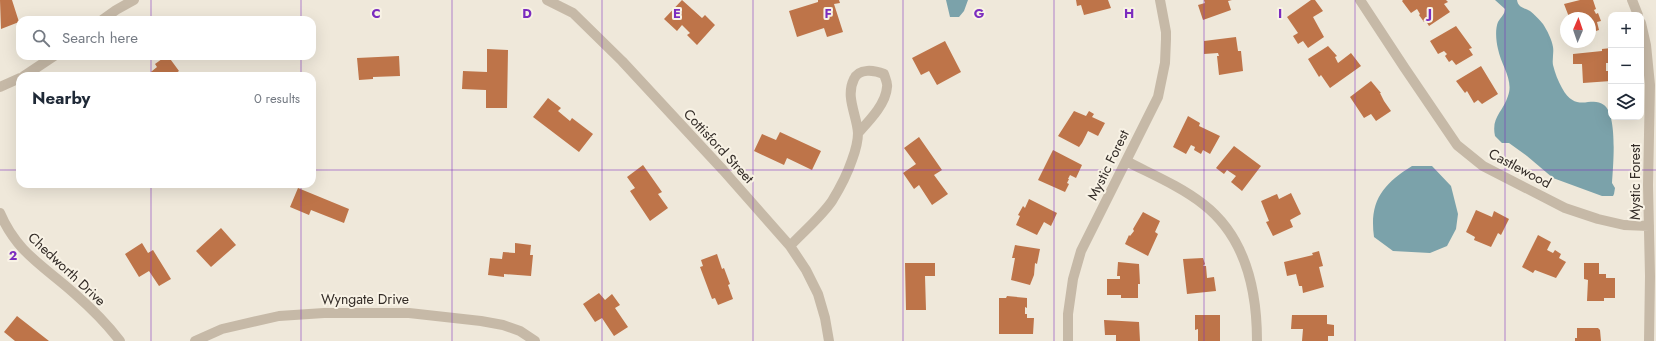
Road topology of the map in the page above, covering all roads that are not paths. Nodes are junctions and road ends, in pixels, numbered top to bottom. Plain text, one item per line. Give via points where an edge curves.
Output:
1 (134, 0) edge
2 (547, 0) edge
3 (1160, 0) edge
4 (1360, 0) edge
5 (1632, 0) edge
6 (1637, 12) edge
7 (108, 16) edge
8 (1644, 36) edge
9 (48, 60) edge
10 (30, 72) edge
11 (16, 80) edge
12 (0, 87) edge
13 (858, 133) junction
14 (1126, 161) junction
15 (0, 213) edge
16 (1649, 226) junction
17 (790, 246) junction
18 (1653, 276) edge
19 (1653, 298) edge
20 (120, 341) edge
21 (195, 341) edge
22 (535, 341) edge
23 (829, 341) edge
24 (1068, 341) edge
25 (1257, 341) edge
26 (1649, 341) edge

1 - 7 street
2 - 17 street, Cottisford Street via 573,13 622,61
3 - 14 street, Mystic Forest via 1166,39 1165,63 1158,97
4 - 16 street, Castlewood via 1458,144 1483,166 1598,220
5 - 6 street
8 - 16 street, Mystic Forest via 1650,85
9 - 10 street
11 - 12 street
13 - 13 street via 884,99 888,86 884,74 870,70 855,77 851,105
13 - 17 street via 856,150 845,178 831,202
14 - 24 street, Mystic Forest via 1081,251 1073,279 1068,314
14 - 25 street via 1203,204 1220,219 1245,259 1256,307
15 - 20 street, Chedworth Drive via 7,229 23,251 76,294
16 - 18 street, Mystic Forest
17 - 23 street, Cottisford Street via 818,294
18 - 19 street, Mystic Forest
19 - 26 street, Mystic Forest
21 - 22 street, Wyngate Drive via 229,328 279,316 324,312 409,313 481,321 520,331

